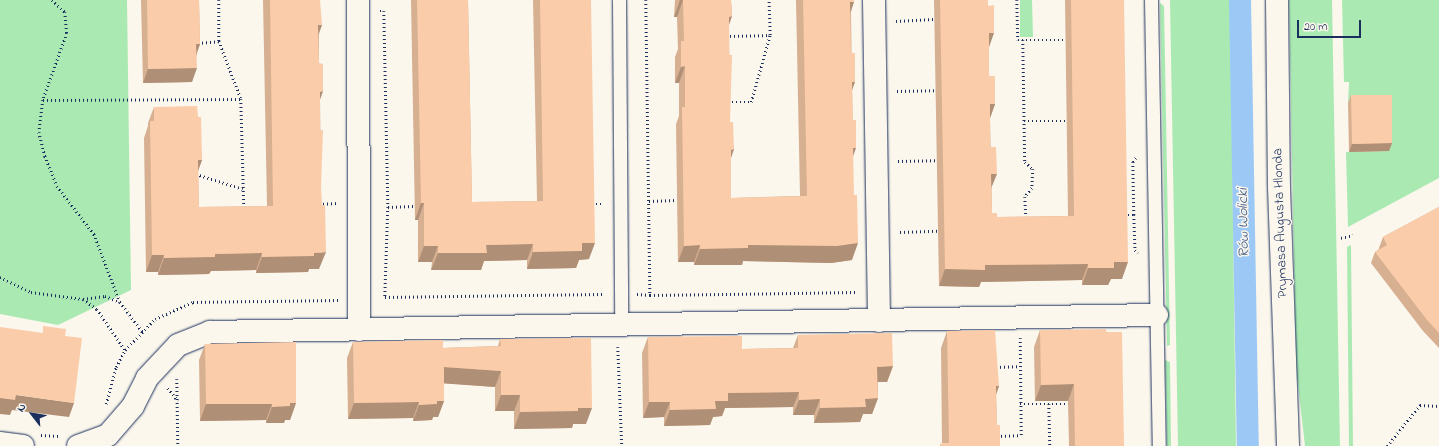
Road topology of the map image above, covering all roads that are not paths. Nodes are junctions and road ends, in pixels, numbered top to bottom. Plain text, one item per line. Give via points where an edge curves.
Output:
1 (358, 0) edge
2 (619, 0) edge
3 (874, 0) edge
4 (1151, 0) edge
5 (1277, 0) edge
6 (1158, 315) junction
7 (879, 321) junction
8 (621, 324) junction
9 (359, 330) junction
10 (29, 440) edge
11 (71, 441) edge
12 (0, 443) edge
13 (1159, 446) edge
14 (1288, 446) edge

1 - 9 street
2 - 8 lane
3 - 7 street
4 - 6 lane
5 - 14 street, Prymasa Augusta Hlonda via 1279,187
6 - 7 street
6 - 13 lane
7 - 8 street
8 - 9 street
9 - 11 street via 210,332 178,345 147,378 133,406 108,435
10 - 12 street

